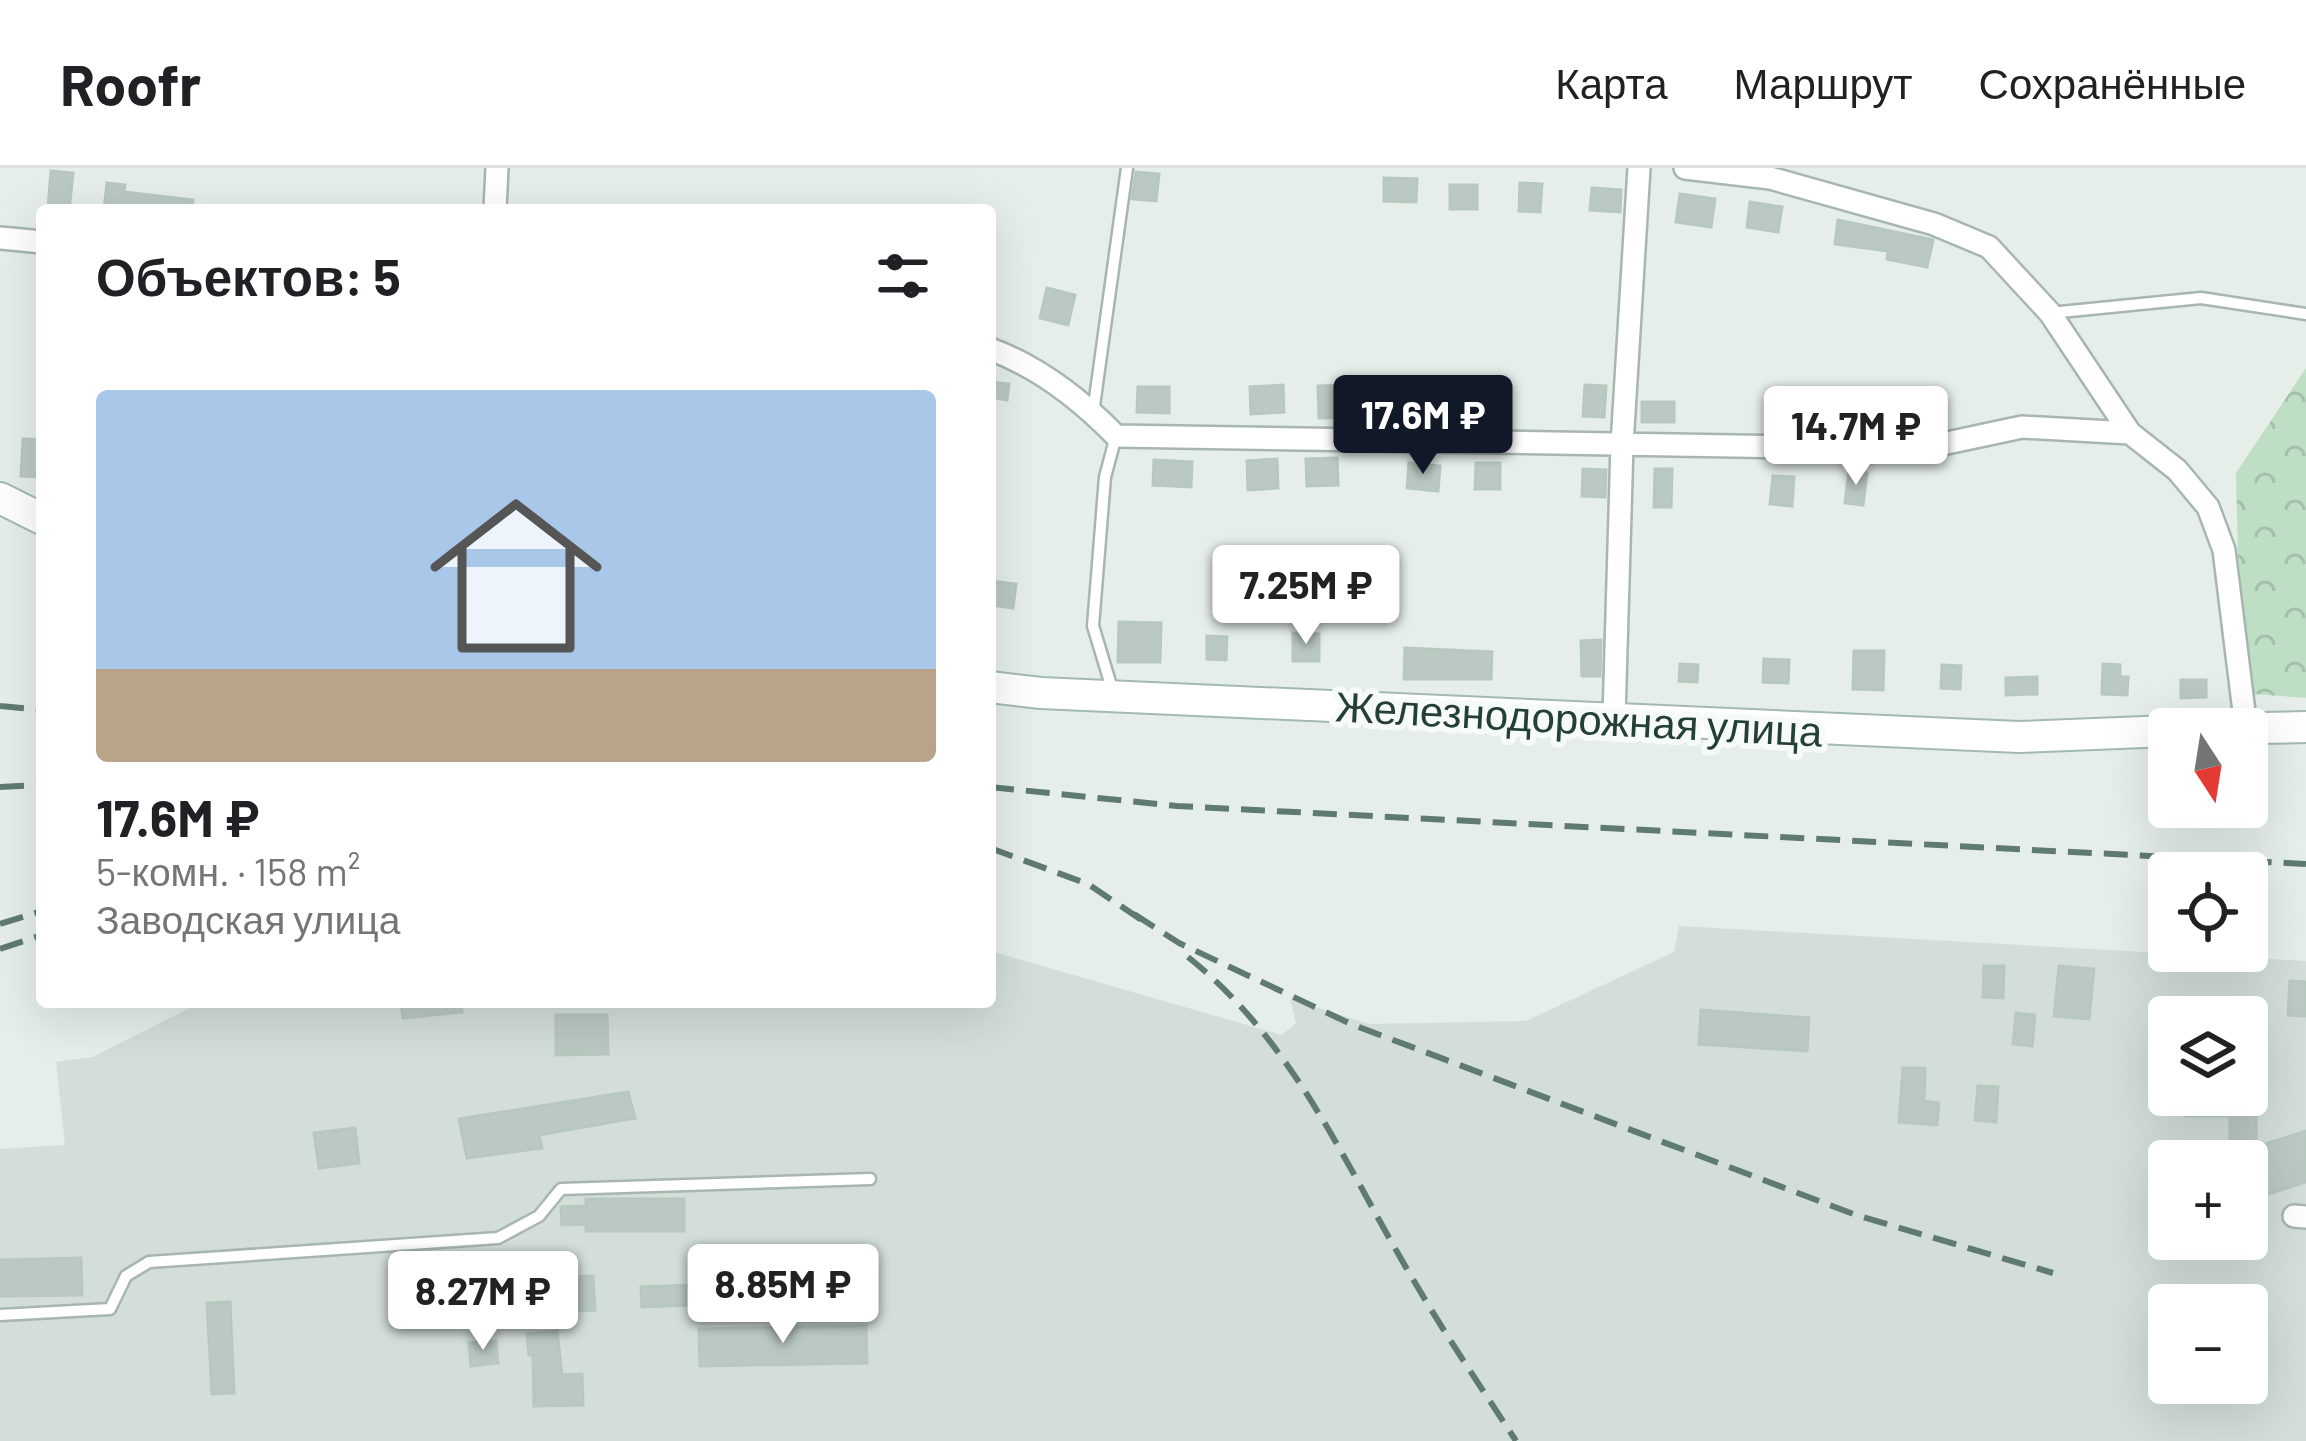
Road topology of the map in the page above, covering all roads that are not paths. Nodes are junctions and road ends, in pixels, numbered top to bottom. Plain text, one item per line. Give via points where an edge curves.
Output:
1 (496, 168) edge
2 (1127, 168) edge
3 (1639, 168) edge
4 (1684, 168) edge
5 (495, 204) edge
6 (0, 238) edge
7 (36, 241) edge
8 (2050, 313) junction
9 (2306, 314) edge
10 (996, 351) edge
11 (1093, 413) junction
12 (2130, 433) junction
13 (1116, 436) junction
14 (1622, 445) junction
15 (0, 498) edge
16 (36, 516) edge
17 (996, 686) edge
18 (1114, 696) junction
19 (2244, 708) edge
20 (1614, 717) junction
21 (2306, 727) edge
22 (2268, 728) edge
23 (2148, 732) edge
24 (870, 1179) dead end
25 (0, 1316) edge

1 - 5 street
2 - 11 lane
3 - 14 street
4 - 8 street via 1769,178 1934,224 1988,247
6 - 7 street
8 - 9 lane via 2201,298
8 - 12 street
10 - 11 street via 1026,362
11 - 13 street
12 - 14 street via 2022,427 1933,446 1859,448
12 - 19 street via 2208,507 2224,550
13 - 14 street
13 - 18 lane via 1093,626
14 - 20 street
15 - 16 street
17 - 18 street, Железнодорожная улица
18 - 20 street, Железнодорожная улица
20 - 23 street, Железнодорожная улица via 2019,737
21 - 22 street
24 - 25 lane via 561,1189 539,1216 498,1238 149,1262 126,1276 110,1309

